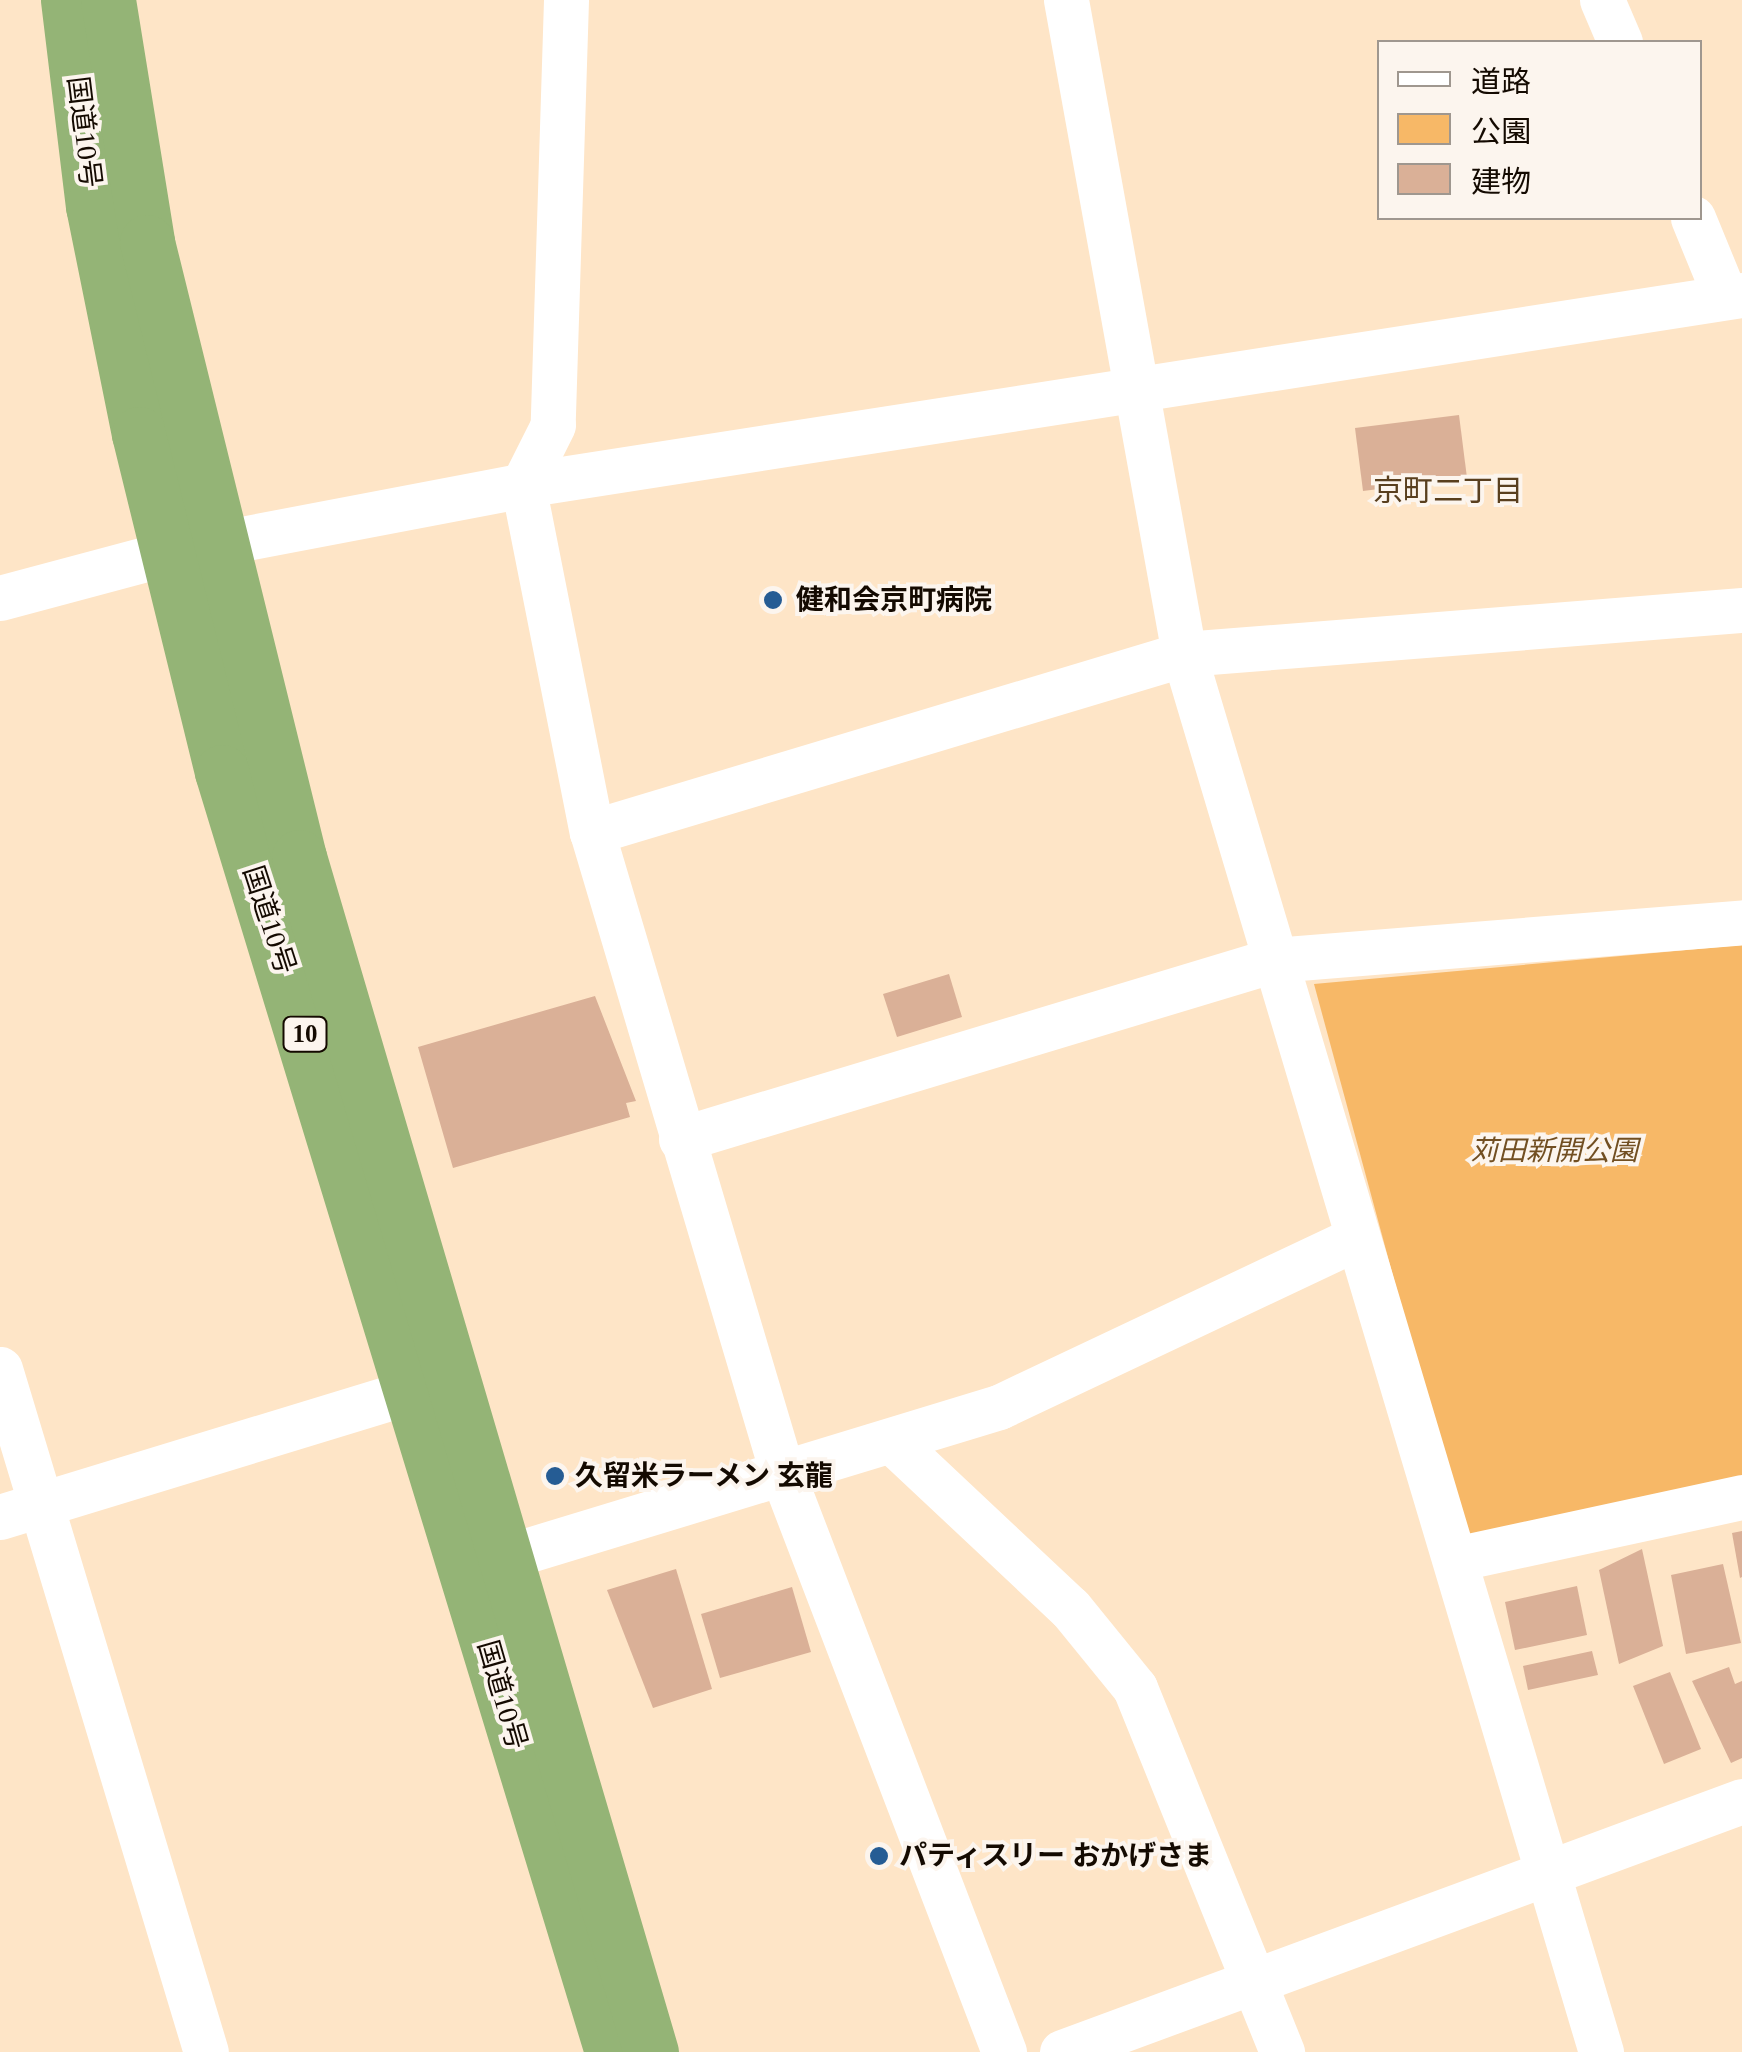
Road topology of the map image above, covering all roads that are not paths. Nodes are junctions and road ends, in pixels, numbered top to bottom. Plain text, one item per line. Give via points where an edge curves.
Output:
1 (68, 0) edge
2 (108, 0) edge
3 (566, 0) edge
4 (1066, 0) edge
5 (1602, 0) edge
6 (1619, 40) edge
7 (1693, 220) edge
8 (1734, 296) edge
9 (1138, 394) junction
10 (523, 485) junction
11 (194, 551) junction
12 (0, 598) edge
13 (1742, 610) edge
14 (1184, 654) junction
15 (592, 832) junction
16 (1742, 922) edge
17 (1274, 960) junction
18 (681, 1140) junction
19 (1357, 1238) junction
20 (0, 1369) edge
21 (413, 1390) junction
22 (894, 1443) junction
23 (783, 1475) junction
24 (1742, 1497) edge
25 (20, 1509) edge
26 (1456, 1560) junction
27 (484, 1564) junction
28 (1742, 1801) edge
29 (1548, 1878) junction
30 (1255, 1978) junction
31 (206, 2052) edge
32 (612, 2052) edge
33 (650, 2052) edge
34 (1004, 2052) edge
35 (1062, 2052) edge
36 (1282, 2052) edge
37 (1601, 2052) edge

1 - 11 highway, 国道10号 / 10 via 93,206
2 - 11 highway, 国道10号 / 10
3 - 10 street via 553,425
4 - 9 street
5 - 6 street
7 - 8 street
8 - 9 street
9 - 10 street
9 - 14 street
10 - 11 street
10 - 15 street
11 - 12 street
11 - 21 highway, 国道10号 / 10 via 222,772
11 - 27 highway, 国道10号 / 10
13 - 14 street
14 - 15 street
14 - 17 street
15 - 18 street
16 - 17 street
17 - 18 street
17 - 19 street
18 - 23 street
19 - 22 street via 999,1407
19 - 26 street
20 - 25 street
21 - 25 street
21 - 27 highway, 国道10号 / 10
22 - 23 street
22 - 30 street via 1070,1608 1135,1688
23 - 27 street
23 - 34 street
24 - 26 street
25 - 31 street
26 - 29 street
27 - 32 highway, 国道10号 / 10
27 - 33 highway, 国道10号 / 10
28 - 29 street
29 - 30 street
29 - 37 street
30 - 35 street
30 - 36 street

